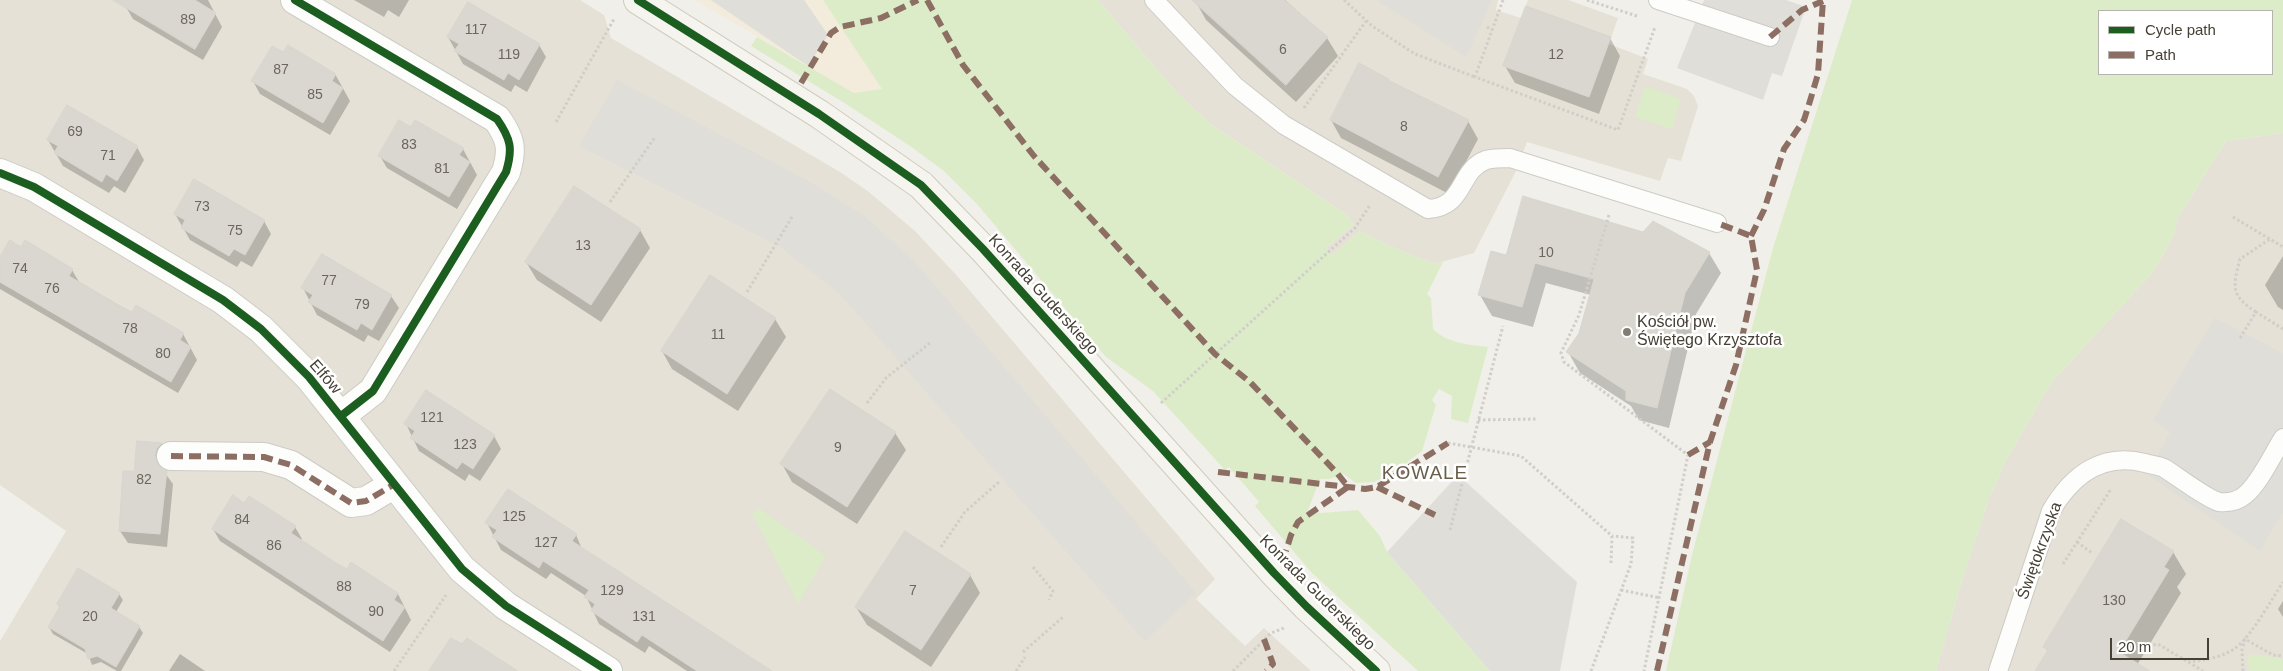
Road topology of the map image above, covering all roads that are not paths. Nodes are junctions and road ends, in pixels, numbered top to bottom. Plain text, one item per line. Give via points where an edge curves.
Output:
1 (295, 0) edge
2 (1154, 0) edge
3 (1658, 0) edge
4 (627, 7) edge
5 (1770, 37) dead end
6 (0, 174) edge
7 (1718, 223) dead end
8 (341, 416) junction
9 (2283, 438) edge
10 (170, 456) dead end
11 (393, 485) junction
12 (608, 671) edge
13 (1376, 671) edge
14 (1998, 671) edge

1 - 8 street via 497,119 508,135 511,155 506,172 373,391
2 - 7 lane via 1234,86 1284,125 1428,209 1446,205 1456,198 1473,169 1485,160 1497,158 1520,160
3 - 5 lane
4 - 13 street, Konrada Guderskiego via 819,114 921,185 977,242 1274,573
6 - 8 street, Elfów via 34,187 223,300 261,329 309,377
8 - 11 street, Elfów
9 - 14 lane, Świętokrzyska via 2245,496 2230,502 2218,502 2161,467 2133,460 2114,460 2079,477 2063,491 2051,511
10 - 11 street via 264,457 291,466 351,503 366,502
11 - 12 street, Elfów via 462,569 506,606

